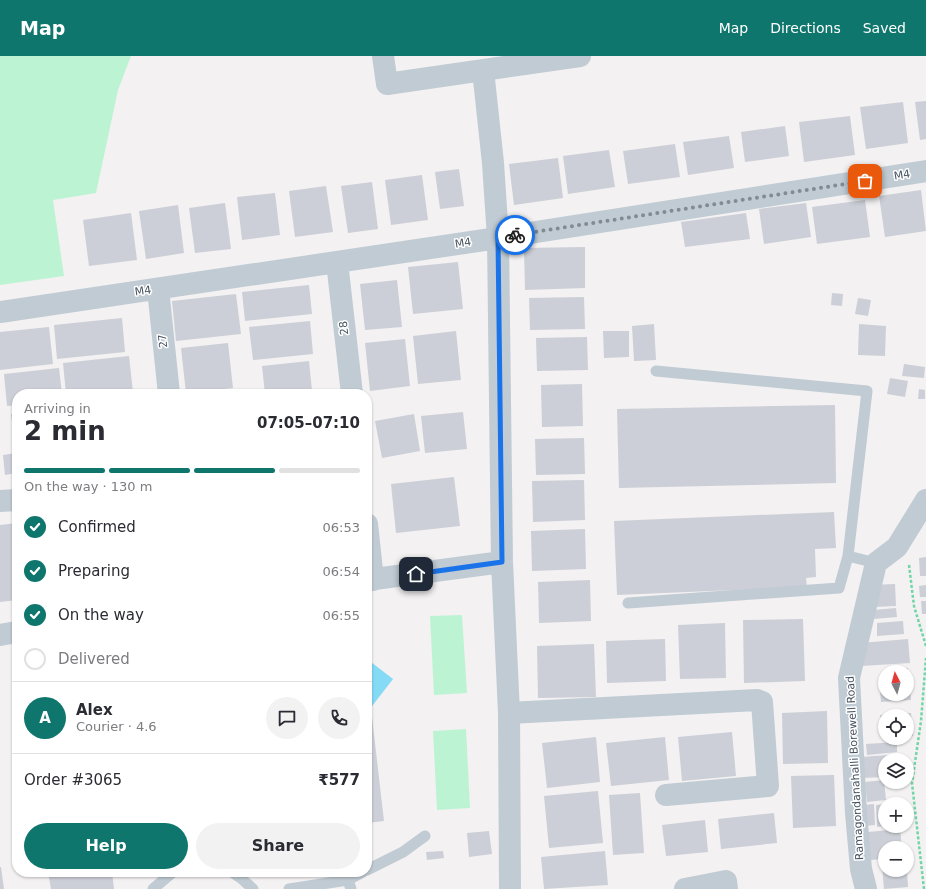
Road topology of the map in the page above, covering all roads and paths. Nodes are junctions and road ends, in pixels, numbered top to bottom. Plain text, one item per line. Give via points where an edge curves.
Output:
1 (383, 56) edge
2 (580, 56) edge
3 (483, 70) junction
4 (926, 171) edge
5 (498, 238) junction
6 (337, 262) junction
7 (158, 289) junction
8 (0, 312) edge
9 (656, 371) dead end
10 (168, 389) edge
11 (351, 389) edge
12 (12, 500) edge
13 (926, 500) edge
14 (0, 501) edge
15 (897, 547) junction
16 (848, 556) junction
17 (502, 562) junction
18 (876, 563) junction
19 (372, 580) edge
20 (628, 603) dead end
21 (12, 633) edge
22 (0, 635) edge
23 (926, 646) edge
24 (926, 658) edge
25 (509, 713) junction
26 (666, 795) dead end
27 (425, 836) dead end
28 (372, 868) edge
29 (168, 877) edge
30 (240, 877) edge
31 (357, 877) edge
32 (349, 884) edge
33 (153, 889) edge
34 (253, 889) edge
35 (289, 889) edge
36 (510, 889) edge
37 (684, 889) edge
38 (726, 889) edge
39 (866, 889) edge
40 (924, 889) edge

1 - 3 street via 387,84
2 - 3 street
3 - 5 street
4 - 5 street, M4
5 - 6 street, M4
5 - 17 street
6 - 7 street, M4
6 - 11 street, 28
7 - 8 street, M4
7 - 10 street, 27
9 - 16 lane via 867,391
12 - 14 street
13 - 15 street
15 - 18 street
15 - 23 path via 908,561 914,606
16 - 18 lane
16 - 20 lane via 838,588
17 - 19 street
17 - 25 street
18 - 39 street, Ramagondanahalli Borewell Road via 849,678 856,813 861,869
21 - 22 street
24 - 40 path via 912,783
25 - 26 street via 757,700 762,702 768,786
25 - 36 street
27 - 28 lane via 403,852
29 - 33 lane
30 - 34 lane
31 - 32 lane
32 - 35 lane
37 - 38 street via 726,881

